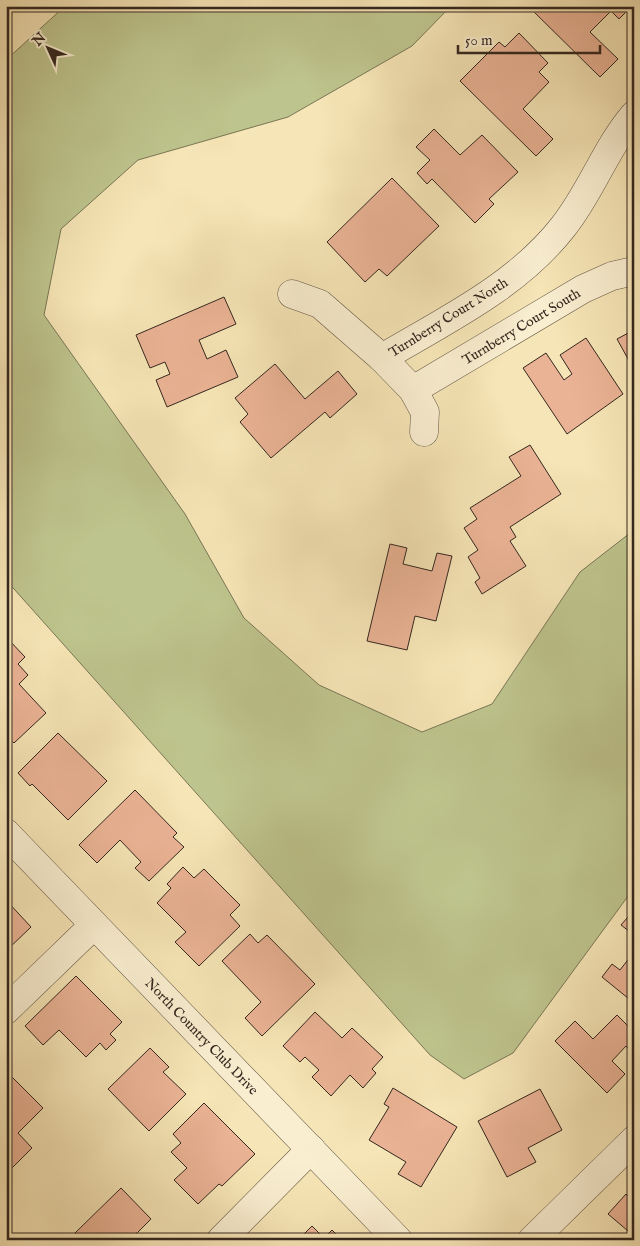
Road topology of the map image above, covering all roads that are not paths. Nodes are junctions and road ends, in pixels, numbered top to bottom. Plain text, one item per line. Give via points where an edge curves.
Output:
1 (634, 115) edge
2 (634, 271) edge
3 (292, 294) dead end
4 (382, 358) junction
5 (413, 390) junction
6 (424, 432) dead end
7 (6, 833) edge
8 (94, 925) junction
9 (6, 1010) edge
10 (634, 1140) edge
11 (311, 1149) junction
12 (220, 1240) edge
13 (398, 1240) edge
14 (532, 1240) edge

1 - 4 street, Turnberry Court North via 609,150 587,193 563,228 535,258 499,288
2 - 5 street, Turnberry Court South via 612,276 583,289
3 - 4 street, Turnberry Court North via 320,304
4 - 5 street
5 - 6 street via 424,412
7 - 8 street, North Country Club Drive
8 - 9 street
8 - 11 street, North Country Club Drive
10 - 14 street
11 - 12 street
11 - 13 street, North Country Club Drive

